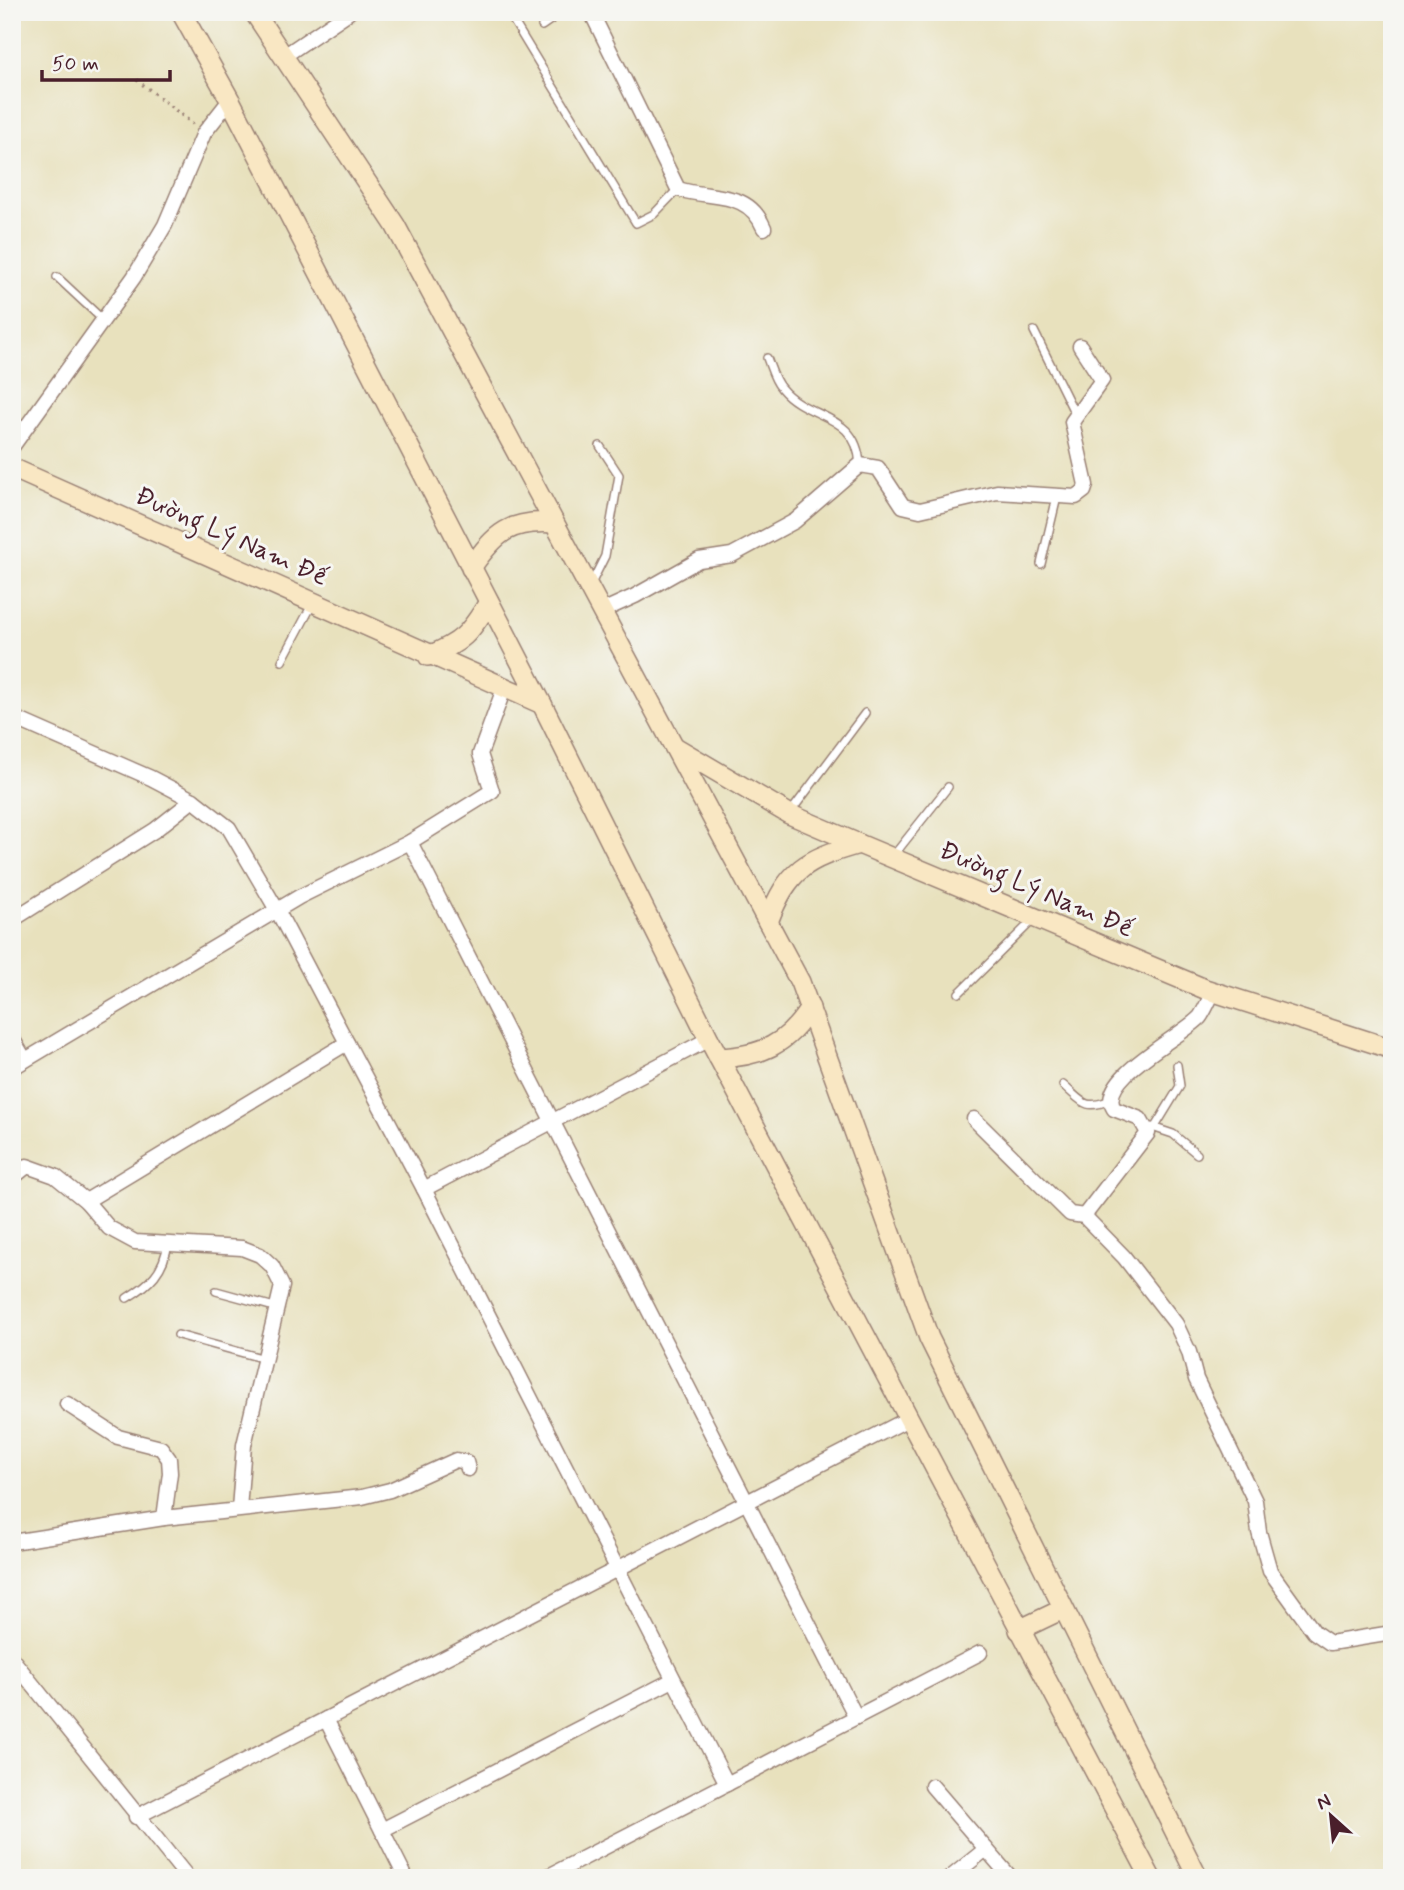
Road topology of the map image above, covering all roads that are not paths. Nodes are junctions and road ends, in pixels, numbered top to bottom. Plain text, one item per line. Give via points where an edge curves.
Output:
1 (181, 12) edge
2 (254, 12) edge
3 (349, 12) edge
4 (508, 12) edge
5 (562, 12) edge
6 (591, 12) edge
7 (542, 26) dead end
8 (284, 56) junction
9 (230, 100) junction
10 (678, 189) junction
11 (764, 228) dead end
12 (57, 277) dead end
13 (102, 319) junction
14 (1034, 331) dead end
15 (1080, 346) dead end
16 (767, 358) dead end
17 (1075, 414) junction
18 (600, 446) dead end
19 (12, 447) edge
20 (860, 465) junction
21 (12, 468) edge
22 (1057, 496) junction
23 (554, 523) junction
24 (1041, 564) dead end
25 (471, 568) junction
26 (589, 588) junction
27 (314, 602) junction
28 (489, 602) junction
29 (602, 611) junction
30 (428, 656) junction
31 (282, 661) dead end
32 (505, 686) junction
33 (542, 704) junction
34 (865, 713) dead end
35 (12, 717) edge
36 (674, 746) junction
37 (948, 787) dead end
38 (193, 800) junction
39 (789, 814) junction
40 (410, 842) junction
41 (859, 844) junction
42 (892, 858) junction
43 (277, 911) junction
44 (1035, 918) junction
45 (12, 920) edge
46 (768, 922) junction
47 (1213, 992) junction
48 (959, 993) dead end
49 (810, 1009) junction
50 (12, 1038) edge
51 (709, 1039) junction
52 (347, 1043) junction
53 (1392, 1049) edge
54 (719, 1058) junction
55 (25, 1060) junction
56 (1177, 1065) dead end
57 (12, 1068) edge
58 (1063, 1085) dead end
59 (1110, 1100) junction
60 (974, 1119) dead end
61 (552, 1123) junction
62 (1150, 1126) junction
63 (1197, 1154) dead end
64 (12, 1178) edge
65 (424, 1189) junction
66 (86, 1201) junction
67 (1084, 1216) junction
68 (168, 1243) junction
69 (216, 1291) dead end
70 (127, 1298) dead end
71 (278, 1308) junction
72 (178, 1335) dead end
73 (265, 1359) junction
74 (67, 1404) dead end
75 (908, 1419) junction
76 (468, 1469) dead end
77 (747, 1503) junction
78 (239, 1509) junction
79 (164, 1518) junction
80 (12, 1542) edge
81 (616, 1570) junction
82 (1063, 1608) junction
83 (1019, 1630) junction
84 (1392, 1633) edge
85 (981, 1653) dead end
86 (12, 1659) edge
87 (673, 1680) junction
88 (856, 1717) junction
89 (326, 1718) junction
90 (727, 1784) junction
91 (932, 1786) dead end
92 (136, 1817) junction
93 (382, 1830) junction
94 (986, 1849) junction
95 (187, 1878) edge
96 (406, 1878) edge
97 (545, 1878) edge
98 (950, 1878) edge
99 (1011, 1878) edge
100 (1151, 1878) edge
101 (1198, 1878) edge

1 - 9 street
2 - 8 street
3 - 8 street
4 - 10 lane via 636,223 654,214
5 - 7 lane
6 - 10 street
8 - 23 street via 395,225
9 - 13 street via 204,133 165,225
9 - 25 street
10 - 11 street via 746,203 758,213
12 - 13 lane
13 - 19 street
14 - 17 lane
15 - 17 street via 1102,380
16 - 20 lane via 781,389 851,433
17 - 22 street via 1072,422 1086,485 1076,497
18 - 26 lane via 619,475 605,556
20 - 22 street via 878,468 903,506 920,510 996,492
20 - 29 street via 795,521 732,555 699,559
21 - 27 street, Đường Lý Nam Đế
22 - 24 lane
23 - 25 street via 518,523 502,531
23 - 26 street
25 - 28 street
26 - 29 street
27 - 30 street, Đường Lý Nam Đế
27 - 31 lane
28 - 30 street via 470,633 455,646
28 - 33 street
29 - 36 street
30 - 32 street, Đường Lý Nam Đế
32 - 33 street, Đường Lý Nam Đế
32 - 40 street via 480,754 492,791
33 - 51 street
34 - 39 lane
35 - 38 street
36 - 39 street, Đường Lý Nam Đế
36 - 46 street
37 - 42 lane
38 - 43 street via 229,828
38 - 45 street via 155,830
39 - 41 street, Đường Lý Nam Đế
40 - 43 street
40 - 61 street
41 - 42 street, Đường Lý Nam Đế
41 - 46 street via 810,860 793,873
42 - 44 street, Đường Lý Nam Đế
43 - 52 street
43 - 55 street
44 - 47 street, Đường Lý Nam Đế
44 - 48 lane
46 - 49 street
47 - 53 street, Đường Lý Nam Đế
47 - 59 street via 1199,1018 1125,1073
49 - 54 street via 785,1040 768,1050 748,1057
49 - 82 street via 929,1338
50 - 55 street
51 - 54 street
51 - 61 street
52 - 65 street
52 - 66 street
54 - 75 street
55 - 57 street
56 - 62 lane via 1180,1086 1176,1097
58 - 59 lane via 1086,1105
59 - 62 street via 1114,1108
60 - 67 street via 1070,1214
61 - 65 street
61 - 77 street
62 - 63 lane via 1173,1134
62 - 67 street
64 - 66 street via 20,1168 34,1166
65 - 81 street
66 - 68 street via 117,1233 135,1242
67 - 84 street via 1124,1257 1176,1324 1196,1379 1255,1501 1261,1541 1279,1586 1322,1640 1342,1642
68 - 70 lane via 166,1259 154,1279
68 - 71 street via 221,1244 260,1255 282,1286
69 - 71 lane
71 - 73 street
72 - 73 lane
73 - 78 street via 244,1445
74 - 79 street via 118,1437 161,1448 169,1459 170,1473
75 - 77 street
75 - 83 street
76 - 78 street via 466,1462 456,1460 390,1490 362,1497
77 - 81 street
77 - 88 street
78 - 79 street
79 - 80 street
81 - 87 street
81 - 89 street
82 - 83 street
82 - 101 street
83 - 100 street
85 - 88 street
86 - 92 street
87 - 90 street
87 - 93 street
88 - 90 street
89 - 92 street
89 - 93 street
90 - 97 street
91 - 94 street
92 - 95 street
93 - 96 street
94 - 98 street
94 - 99 street

